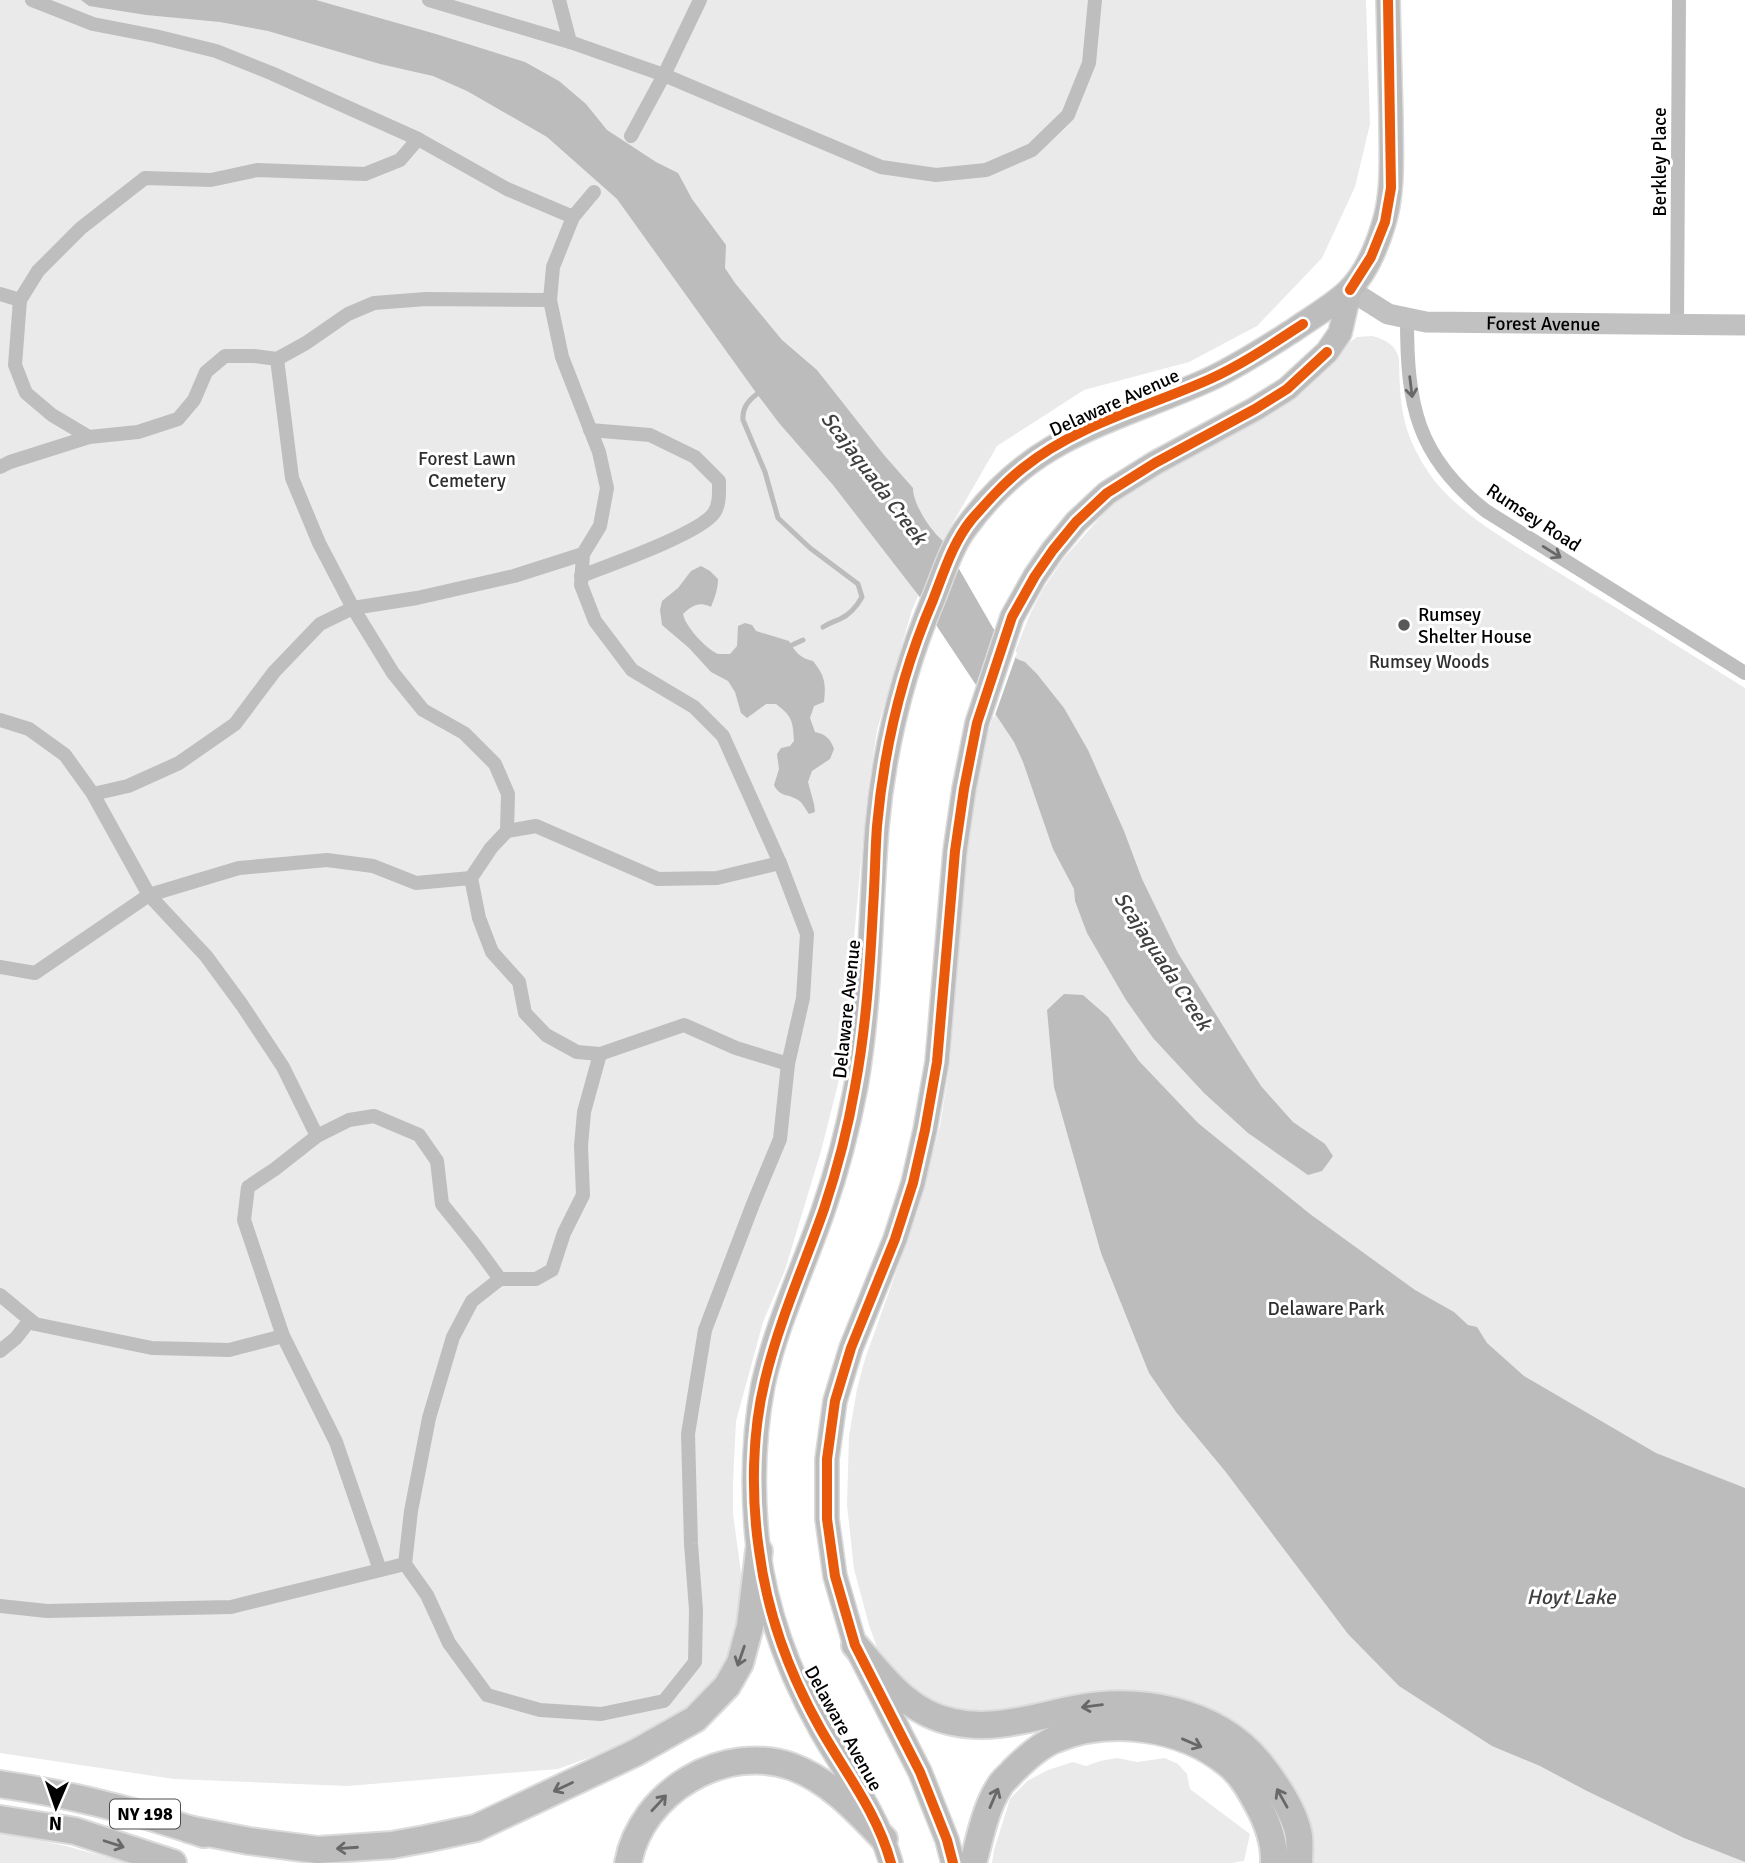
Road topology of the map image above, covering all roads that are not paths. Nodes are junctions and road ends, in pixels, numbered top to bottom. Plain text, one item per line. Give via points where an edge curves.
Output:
1 (32, 0) edge
2 (429, 0) edge
3 (559, 0) edge
4 (701, 0) edge
5 (1095, 0) edge
6 (1388, 0) edge
7 (1679, 0) edge
8 (570, 42) junction
9 (664, 75) junction
10 (631, 135) dead end
11 (418, 139) junction
12 (594, 192) dead end
13 (573, 217) junction
14 (1350, 290) junction
15 (0, 294) edge
16 (20, 300) junction
17 (550, 300) junction
18 (1406, 319) junction
19 (1677, 324) junction
20 (1745, 324) edge
21 (277, 359) junction
22 (590, 430) junction
23 (89, 438) junction
24 (0, 467) edge
25 (583, 554) junction
26 (581, 576) junction
27 (353, 608) junction
28 (1745, 673) edge
29 (0, 720) edge
30 (93, 794) junction
31 (507, 831) junction
32 (780, 863) junction
33 (471, 878) junction
34 (149, 895) junction
35 (0, 967) edge
36 (600, 1054) junction
37 (789, 1063) junction
38 (317, 1136) junction
39 (500, 1279) junction
40 (0, 1295) edge
41 (30, 1320) junction
42 (283, 1336) junction
43 (0, 1351) edge
44 (759, 1551) junction
45 (405, 1564) junction
46 (380, 1570) junction
47 (0, 1606) edge
48 (855, 1645) junction
49 (0, 1784) edge
50 (0, 1819) edge
51 (188, 1829) junction
52 (888, 1851) edge
53 (173, 1863) edge
54 (285, 1863) edge
55 (628, 1863) edge
56 (953, 1863) edge
57 (973, 1863) edge
58 (1274, 1863) edge
59 (1299, 1863) edge

1 - 11 street via 93,24 216,51
2 - 8 street
3 - 8 street
4 - 9 street
5 - 9 street via 1089,62 1068,115 1032,150 986,170 936,175 881,167
6 - 14 main road, Delaware Avenue via 1391,188 1381,234
7 - 19 street, Berkley Place
8 - 9 street
9 - 10 street
11 - 13 street via 507,189
11 - 16 street via 400,160 365,174 257,170 211,180 145,177 81,228 38,271
12 - 13 street
13 - 17 street via 553,267
14 - 18 street, Forest Avenue via 1388,314
14 - 44 main road, Delaware Avenue via 1251,358 1050,449 996,493 960,534 902,685 882,784 868,991 855,1092 825,1206 779,1327 763,1385 753,1494
14 - 48 main road, Delaware Avenue via 1340,333 1327,352 1255,409 1107,493 1053,550 1012,617 977,723 964,789 937,1062 925,1130 895,1239 835,1401 827,1459 827,1519 835,1576
15 - 16 street
16 - 23 street via 15,365 26,393
17 - 21 street via 374,303
17 - 22 street via 562,357
18 - 19 street, Forest Avenue
18 -> 28 street, Rumsey Road via 1418,423 1430,450 1464,494
19 - 20 street, Forest Avenue
21 - 23 street via 225,356 206,372 194,400 178,419 138,432
21 - 27 street via 292,478
22 - 25 street via 607,488 600,526
22 - 26 street via 650,435 695,457 719,481 720,496 716,511 706,522
23 - 24 street
25 - 26 street
25 - 27 street via 514,576
26 - 32 street via 595,621 632,670 694,707 723,736
27 - 30 street via 320,624 274,672 235,724 178,763 128,786
27 - 31 street via 393,673 423,710 464,733 495,764 508,794
29 - 30 street via 29,729 65,755
30 - 34 street
31 - 32 street via 536,826 658,879 717,878
31 - 33 street
32 - 37 street via 807,934 803,998
33 - 34 street via 416,883 373,866 327,860 239,868
33 - 36 street via 492,952 519,982 525,1013 546,1035 577,1052
34 - 35 street via 35,973
34 - 38 street via 206,956 242,1005 283,1067
36 - 37 street via 684,1025 736,1048
36 - 39 street via 584,1112 583,1195 552,1270 536,1279
37 - 45 street via 780,1139 705,1330 688,1434 695,1662 664,1701 601,1714 540,1710 487,1695 449,1643 427,1595
38 - 39 street via 349,1120 374,1116 419,1135 437,1161 442,1204
38 - 42 street via 248,1187 244,1220
39 - 45 street via 472,1301 453,1337 429,1418
40 - 41 street
41 - 42 street via 152,1348 229,1350
41 - 43 street
42 - 46 street via 336,1442
44 -> 51 highway via 750,1626 740,1663 727,1686 695,1718 635,1753 476,1828 425,1839 318,1850
44 - 52 main road, Delaware Avenue via 770,1607 800,1692 874,1816
45 - 46 street
46 - 47 street via 231,1607 47,1611
48 - 56 main road, Delaware Avenue via 920,1772
59 -> 48 highway via 1293,1818 1266,1771 1230,1735 1203,1720 1138,1704 1110,1704 1012,1723 953,1722 929,1715 899,1696
49 - 51 highway, NY 198 via 136,1811
50 -> 53 highway, NY 198 via 75,1831
51 - 54 highway, NY 198
55 -> 52 highway via 639,1832 669,1793 688,1779 736,1762 792,1767 816,1779 852,1805
57 -> 58 highway via 999,1786 1024,1759 1053,1739 1090,1728 1124,1727 1196,1743 1229,1764 1250,1789 1267,1821

